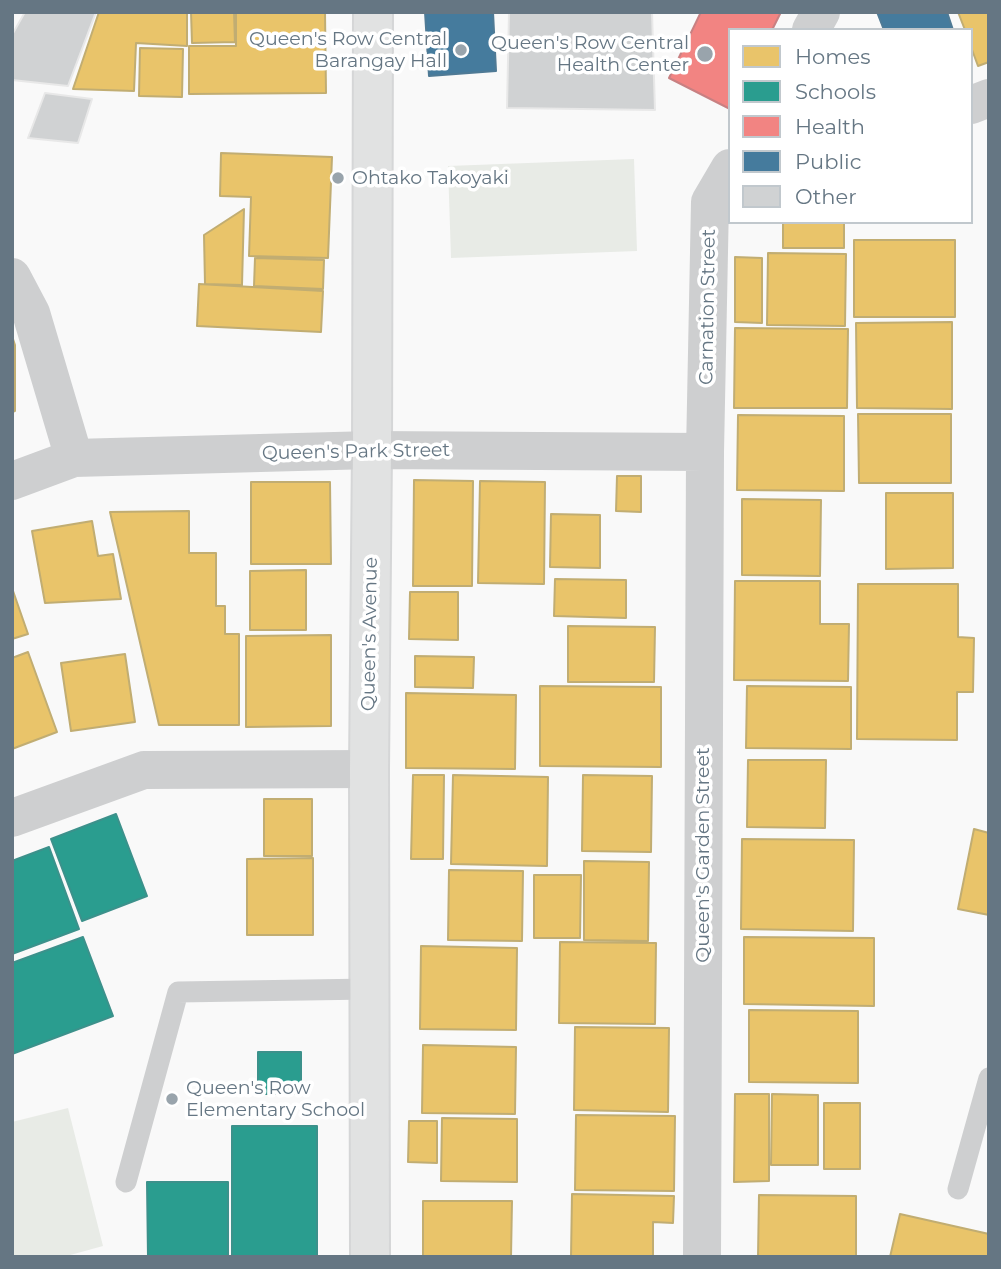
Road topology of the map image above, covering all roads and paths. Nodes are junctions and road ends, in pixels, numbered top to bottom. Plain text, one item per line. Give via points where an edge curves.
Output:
1 (373, 12) edge
2 (821, 12) edge
3 (812, 28) edge
4 (728, 174) edge
5 (720, 198) edge
6 (12, 277) edge
7 (372, 450) junction
8 (705, 452) junction
9 (74, 458) junction
10 (12, 481) edge
11 (369, 769) junction
12 (12, 818) edge
13 (370, 989) junction
14 (989, 1078) edge
15 (126, 1182) dead end
16 (958, 1189) dead end
17 (370, 1257) edge
18 (702, 1257) edge

1 - 7 street, Queen's Avenue
2 - 3 street
4 - 5 street, Carnation Street
5 - 8 street, Carnation Street
6 - 9 street via 31,313
7 - 8 street, Queen's Park Street
7 - 9 street, Queen's Park Street
7 - 11 street, Queen's Avenue
8 - 18 street, Queen's Garden Street
9 - 10 street, Queen's Park Street
11 - 12 street via 144,770
11 - 13 street, Queen's Avenue
13 - 15 lane via 178,992
13 - 17 street, Queen's Avenue
14 - 16 lane

